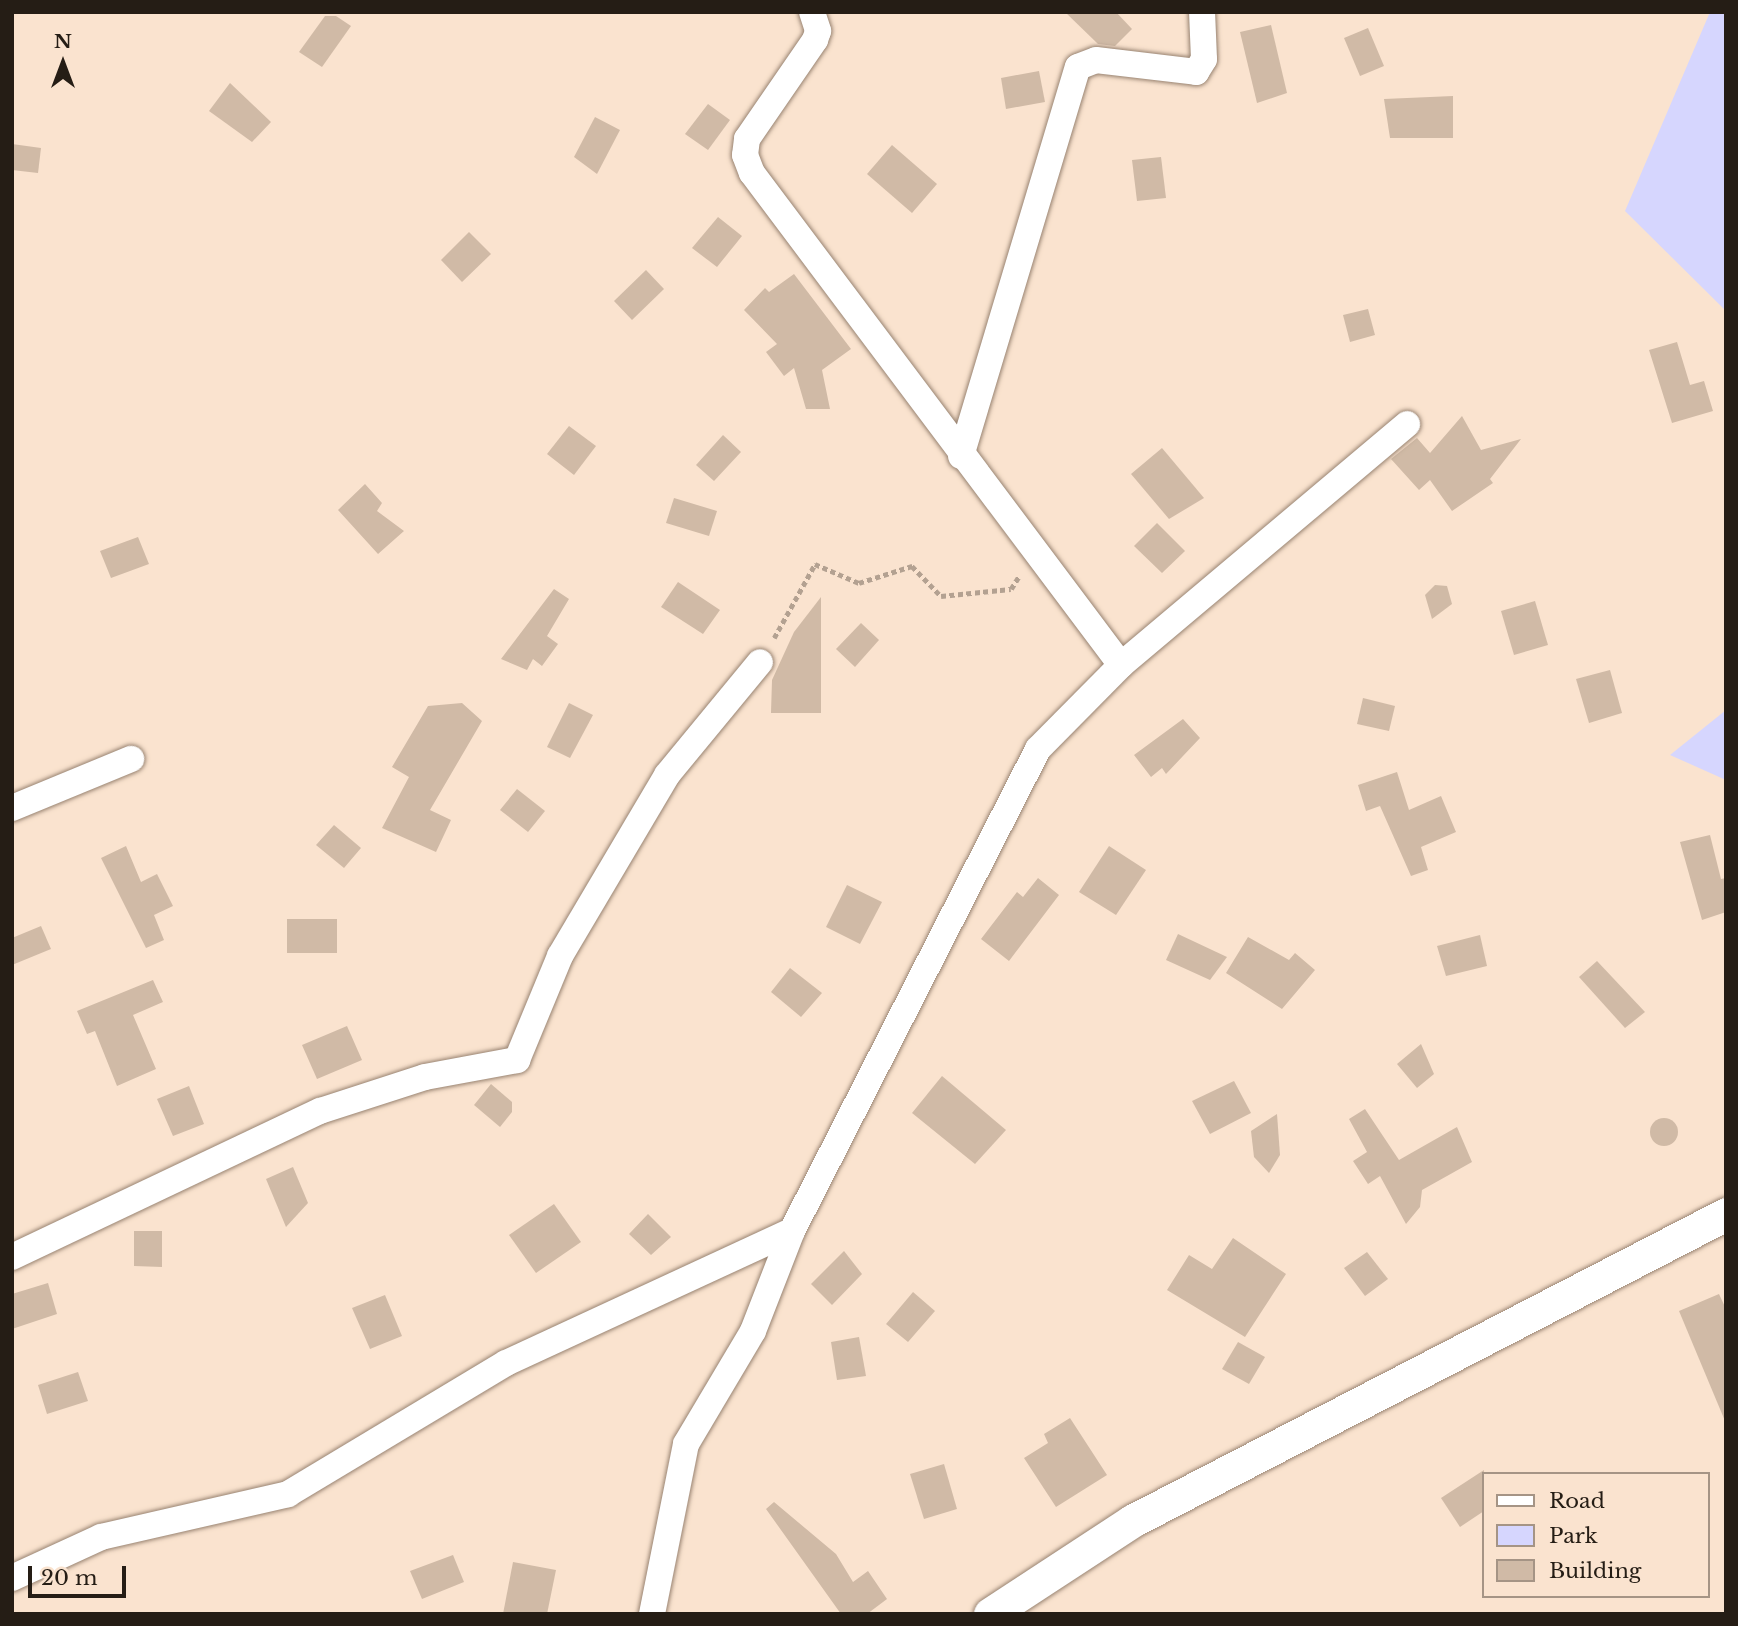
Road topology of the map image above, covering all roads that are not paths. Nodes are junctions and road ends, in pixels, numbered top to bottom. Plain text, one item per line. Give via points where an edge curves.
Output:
1 (812, 12) edge
2 (1202, 12) edge
3 (1407, 424) dead end
4 (961, 456) junction
5 (760, 662) road end
6 (1121, 665) junction
7 (131, 759) dead end
8 (12, 808) edge
9 (1726, 1214) edge
10 (792, 1231) junction
11 (12, 1257) edge
12 (12, 1578) edge
13 (652, 1614) edge
14 (990, 1614) edge

1 - 4 street via 818,31 815,40 747,139 745,155 752,173
2 - 4 street via 1204,59 1196,72 1096,60 1078,67
3 - 6 street
4 - 6 street
5 - 11 street via 667,775 560,956 517,1060 425,1077 320,1111
6 - 10 street via 1048,734 1028,766
7 - 8 street
9 - 14 street via 1132,1521
10 - 12 street via 506,1363 288,1494 101,1537
10 - 13 street via 753,1331 686,1444

